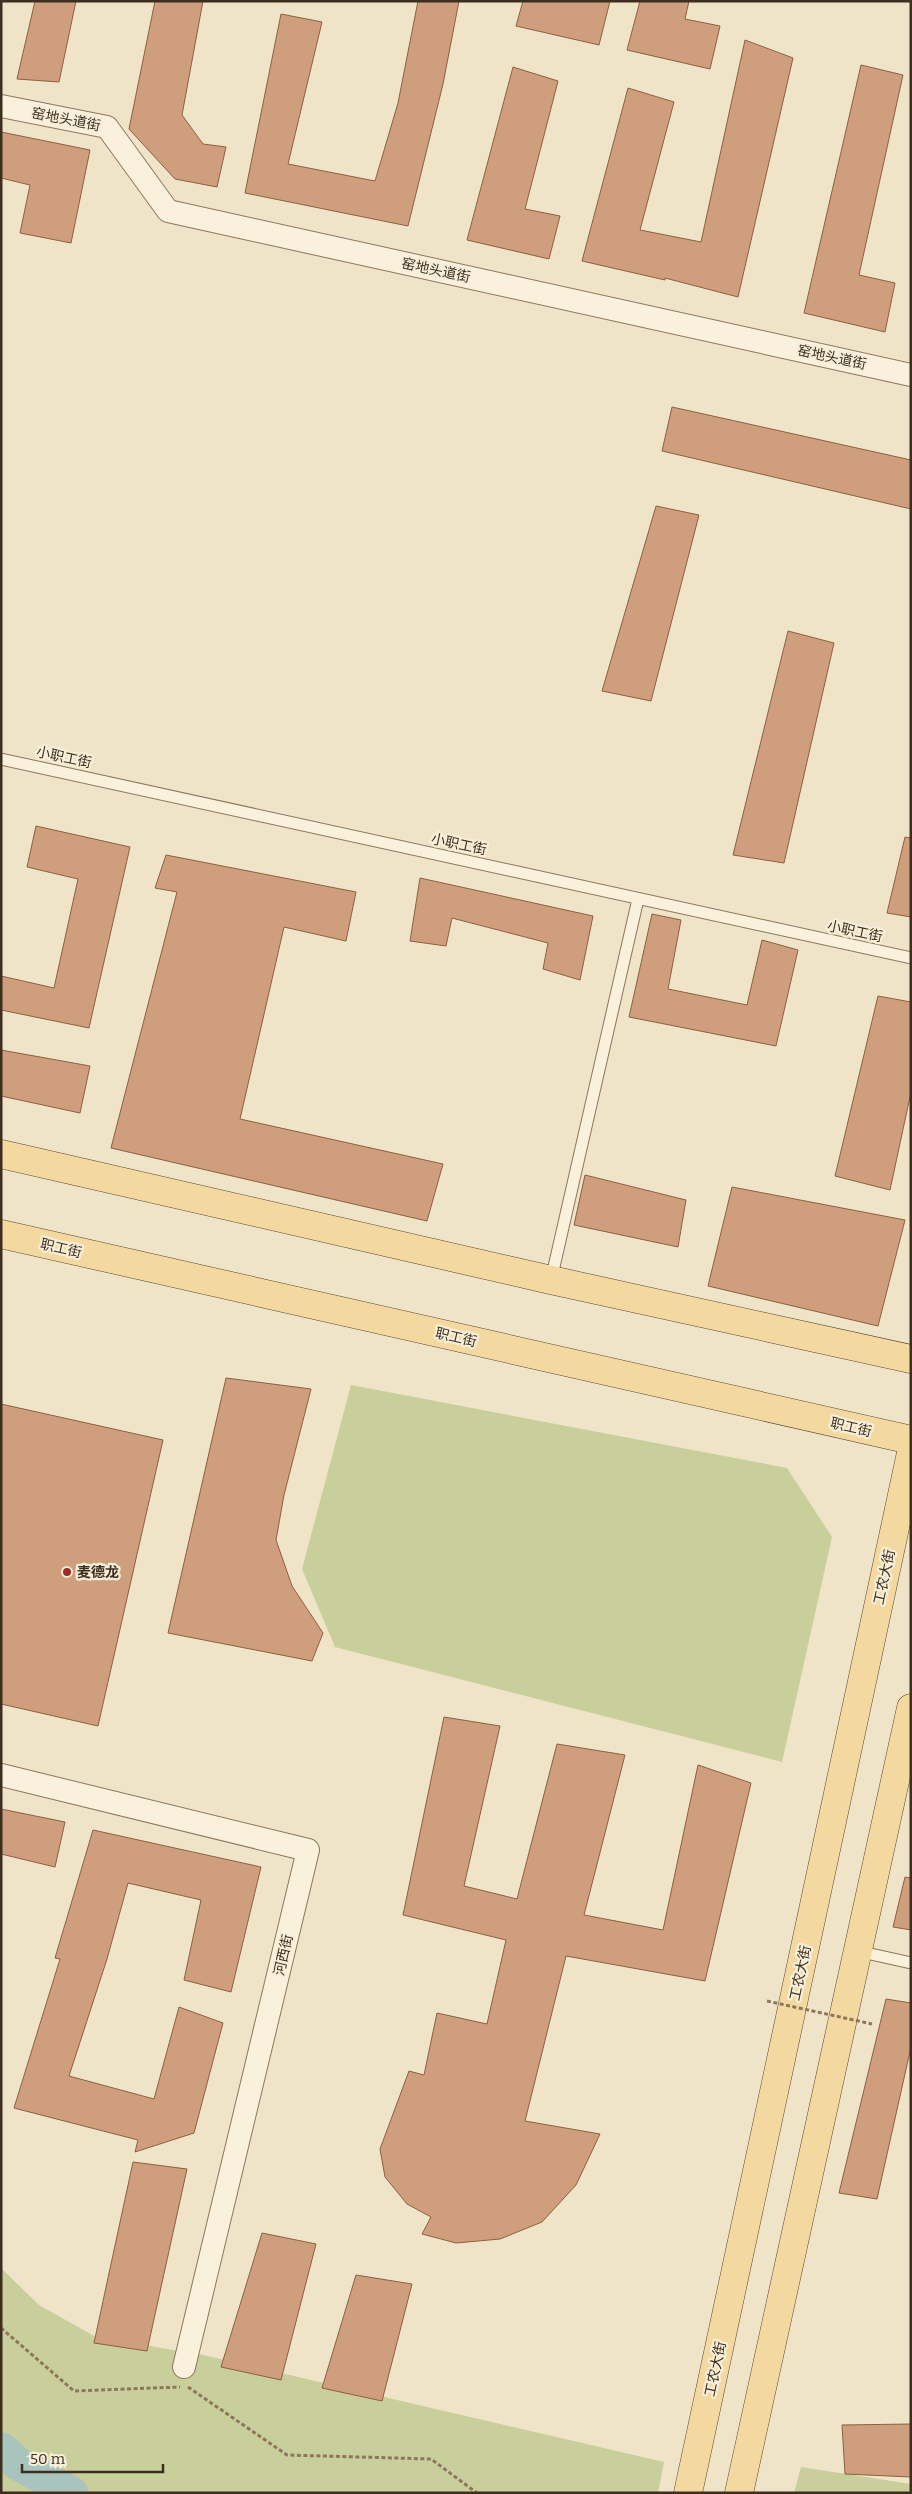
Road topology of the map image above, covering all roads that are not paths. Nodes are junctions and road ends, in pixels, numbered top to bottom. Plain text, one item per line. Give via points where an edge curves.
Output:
1 (1, 106) edge
2 (911, 375) edge
3 (1, 759) edge
4 (638, 899) junction
5 (911, 958) edge
6 (1, 1154) edge
7 (1, 1234) edge
8 (551, 1280) junction
9 (911, 1359) edge
10 (911, 1440) edge
11 (911, 1453) edge
12 (911, 1708) edge
13 (1, 1775) edge
14 (857, 1952) junction
15 (911, 1963) edge
16 (184, 2367) dead end
17 (688, 2493) edge
18 (739, 2493) edge

1 - 2 street, 窑地头道街 via 107,127 168,211
3 - 4 lane, 小职工街
4 - 5 lane, 小职工街
4 - 8 lane
6 - 8 main road
7 - 10 main road, 职工街
8 - 9 main road
11 - 17 main road, 工农大街
12 - 14 main road
13 - 16 street, 河西街 via 308,1850
14 - 15 lane
14 - 18 main road

